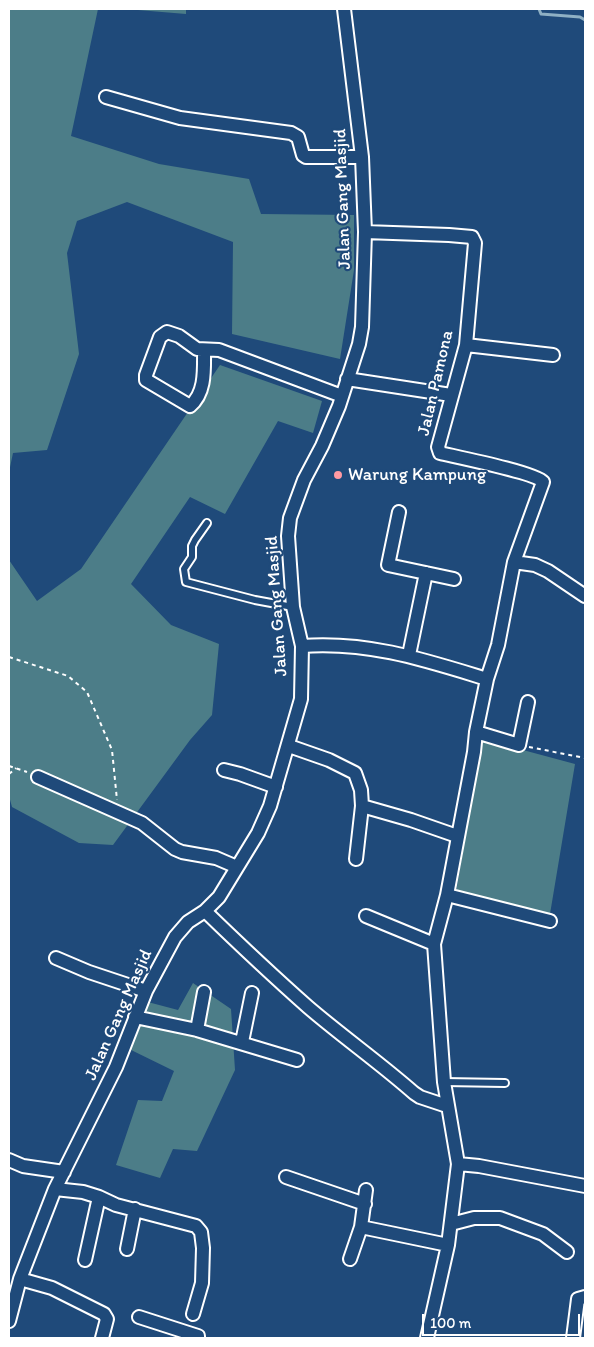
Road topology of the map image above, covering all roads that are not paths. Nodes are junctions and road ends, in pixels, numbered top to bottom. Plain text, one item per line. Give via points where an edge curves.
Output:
1 (344, 9) edge
2 (106, 97) dead end
3 (362, 157) junction
4 (365, 232) junction
5 (466, 345) junction
6 (204, 350) junction
7 (553, 355) dead end
8 (347, 379) junction
9 (451, 395) junction
10 (342, 396) junction
11 (399, 512) dead end
12 (208, 523) dead end
13 (514, 562) junction
14 (426, 573) junction
15 (454, 579) dead end
16 (585, 596) edge
17 (293, 607) junction
18 (302, 646) junction
19 (409, 655) junction
20 (487, 678) junction
21 (528, 702) dead end
22 (476, 732) junction
23 (288, 746) junction
24 (224, 770) dead end
25 (38, 777) road end
26 (276, 787) junction
27 (362, 806) junction
28 (457, 836) junction
29 (356, 859) dead end
30 (237, 867) junction
31 (447, 895) junction
32 (205, 911) junction
33 (366, 916) dead end
34 (550, 921) dead end
35 (434, 944) junction
36 (56, 958) dead end
37 (146, 991) junction
38 (204, 992) dead end
39 (252, 993) dead end
40 (135, 1017) junction
41 (197, 1030) junction
42 (242, 1042) junction
43 (297, 1060) dead end
44 (444, 1082) junction
45 (505, 1083) dead end
46 (447, 1106) junction
47 (9, 1160) edge
48 (458, 1164) junction
49 (64, 1172) junction
50 (286, 1178) dead end
51 (585, 1186) edge
52 (55, 1189) junction
53 (366, 1190) dead end
54 (99, 1197) junction
55 (365, 1204) junction
56 (135, 1210) junction
57 (451, 1224) junction
58 (361, 1227) junction
59 (448, 1245) junction
60 (127, 1249) dead end
61 (567, 1252) dead end
62 (350, 1259) dead end
63 (85, 1260) dead end
64 (20, 1279) junction
65 (585, 1297) edge
66 (193, 1314) dead end
67 (139, 1317) dead end
68 (9, 1321) edge
69 (102, 1338) edge
70 (198, 1338) edge
71 (427, 1338) edge
72 (573, 1338) edge

1 - 3 street, Jalan Gang Masjid
2 - 3 street via 179,124 291,132 298,137 306,157
3 - 4 street, Jalan Gang Masjid
4 - 5 street, Jalan Pamona via 472,237 475,243
4 - 8 street, Jalan Gang Masjid via 362,327
5 - 7 street
5 - 9 street, Jalan Pamona
6 - 6 street via 203,382 190,406 146,380 160,336 164,333
6 - 10 street via 219,350
8 - 9 street
8 - 10 street, Jalan Gang Masjid
9 - 13 street, Jalan Pamona via 438,447 440,453 525,473 544,482
10 - 17 street, Jalan Gang Masjid via 290,518 288,536
11 - 14 street via 388,565
12 - 17 lane via 192,546 192,557 184,569 186,582
13 - 16 street via 548,571
13 - 20 street, Jalan Pamona via 498,645
14 - 15 street
14 - 19 street
17 - 18 street, Jalan Gang Masjid
18 - 19 street via 350,647
18 - 23 street, Jalan Gang Masjid via 301,699
19 - 20 street
20 - 22 street, Jalan Pamona
21 - 22 street via 519,745
22 - 28 street, Jalan Pamona
23 - 26 street, Jalan Gang Masjid
23 - 27 street via 355,773
24 - 26 street
25 - 30 street via 142,823 175,850 216,858
26 - 30 street, Jalan Gang Masjid via 258,833
27 - 28 street
27 - 29 street
28 - 31 street, Jalan Pamona
30 - 32 street, Jalan Gang Masjid via 219,897
31 - 34 street
31 - 35 street, Jalan Pamona
32 - 37 street, Jalan Gang Masjid via 188,922 175,937
32 - 46 street via 308,1007 414,1094
33 - 35 street
35 - 44 street, Jalan Pamona
36 - 37 street
37 - 40 street, Jalan Gang Masjid
38 - 41 street
39 - 42 street
40 - 41 street
40 - 49 street, Jalan Gang Masjid via 116,1067
41 - 42 street
42 - 43 street
44 - 45 lane
44 - 46 street, Jalan Pamona
46 - 48 street, Jalan Pamona
47 - 49 street via 23,1166
48 - 51 street
48 - 57 street, Jalan Pamona
49 - 52 street, Jalan Gang Masjid
50 - 55 street
52 - 54 street
52 - 64 street, Jalan Gang Masjid
53 - 55 street
54 - 56 street
54 - 63 street
55 - 58 street
56 - 60 street
56 - 66 street via 196,1226 201,1232 202,1283
57 - 59 street, Jalan Pamona
57 - 61 street via 474,1218 500,1218 543,1234
58 - 59 street
58 - 62 street
59 - 71 street, Jalan Pamona
64 - 68 street, Jalan Gang Masjid
64 - 69 street via 52,1288 104,1314
65 - 72 street via 578,1299
67 - 70 street

